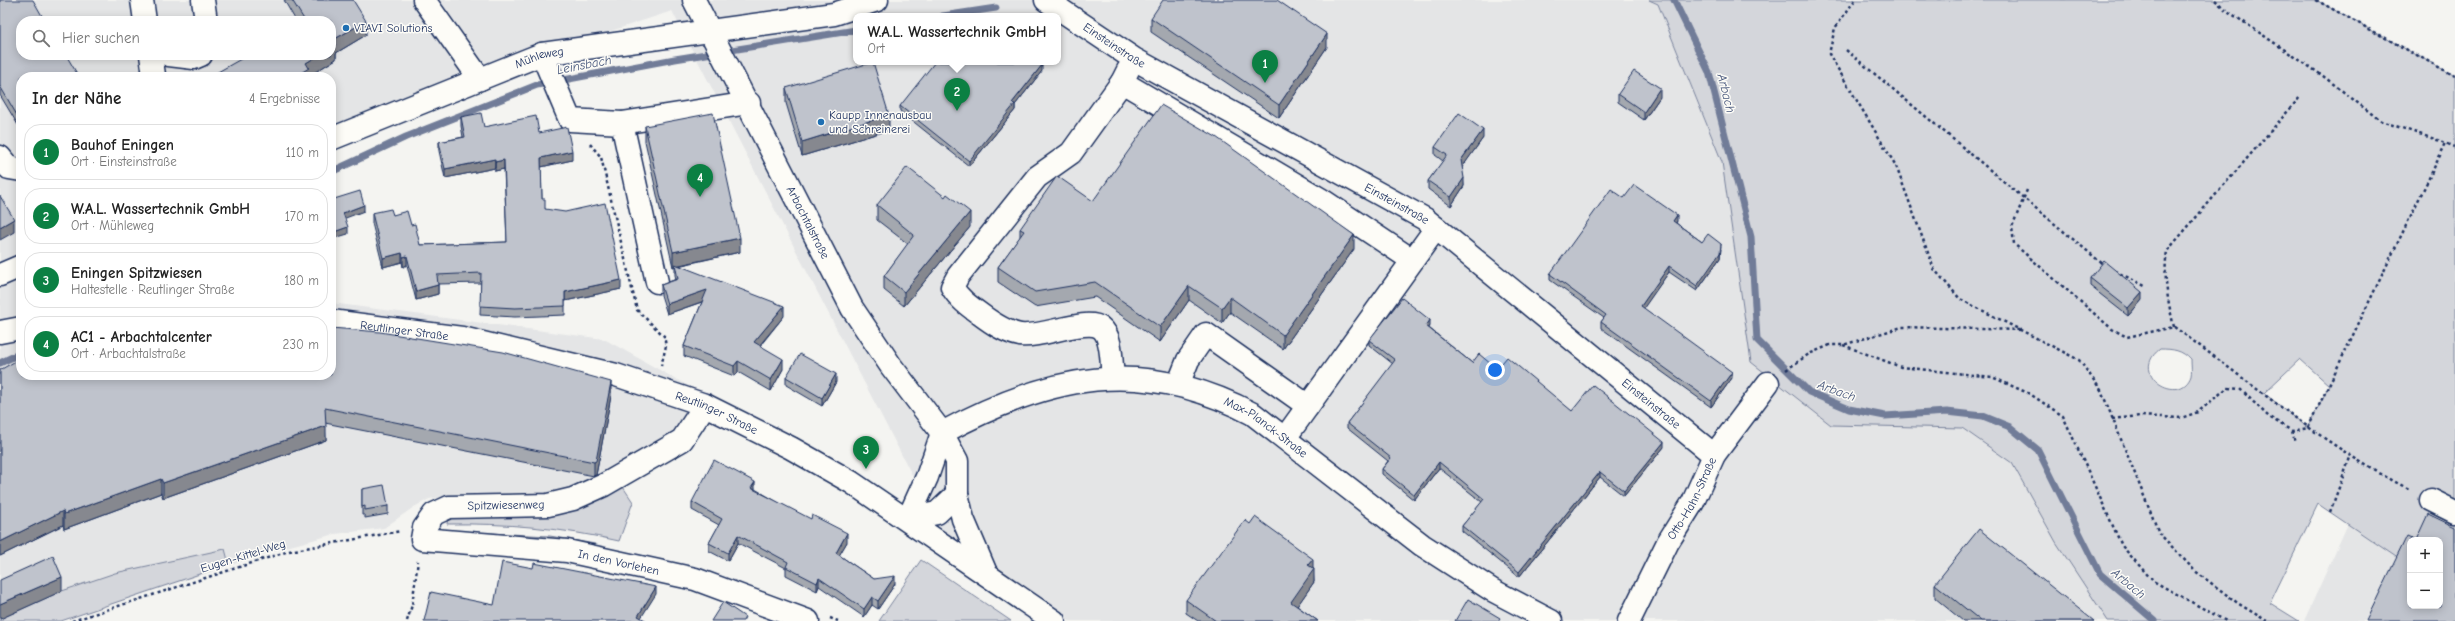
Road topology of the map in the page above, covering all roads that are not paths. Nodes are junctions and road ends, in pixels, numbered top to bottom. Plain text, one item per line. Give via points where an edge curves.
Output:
1 (142, 0) edge
2 (203, 0) edge
3 (424, 0) edge
4 (694, 0) edge
5 (877, 0) edge
6 (1046, 0) edge
7 (144, 16) edge
8 (205, 16) edge
9 (711, 32) junction
10 (1134, 59) junction
11 (152, 60) edge
12 (545, 61) junction
13 (154, 72) edge
14 (480, 79) junction
15 (1122, 82) junction
16 (749, 103) junction
17 (622, 123) junction
18 (336, 137) edge
19 (0, 157) edge
20 (16, 169) edge
21 (1436, 228) junction
22 (1412, 260) junction
23 (16, 268) edge
24 (0, 275) edge
25 (657, 282) dead end
26 (336, 322) edge
27 (16, 329) edge
28 (0, 332) edge
29 (1113, 378) junction
30 (1768, 383) road end
31 (1178, 385) junction
32 (705, 405) junction
33 (1308, 406) junction
34 (942, 433) junction
35 (1285, 438) junction
36 (1714, 455) junction
37 (957, 494) junction
38 (2431, 500) road end
39 (2455, 512) edge
40 (908, 519) junction
41 (423, 534) joint
42 (986, 573) junction
43 (808, 621) edge
44 (1054, 621) edge
45 (1551, 621) edge
46 (1629, 621) edge

1 - 7 street
2 - 8 street
3 - 14 street
4 - 9 street, Arbachtalstraße
5 - 9 street, Mühleweg via 834,14
6 - 10 street, Einsteinstraße
9 - 12 street, Mühleweg
9 - 16 street, Arbachtalstraße
10 - 15 street
10 - 21 street, Einsteinstraße via 1426,219
11 - 13 street
12 - 14 street, Mühleweg
12 - 17 street via 570,120
14 - 18 street, Mühleweg
15 - 22 street via 1322,200
15 - 29 street via 1071,153 1037,176 952,287 958,297 997,326 1021,335 1092,324 1102,329 1108,340
16 - 17 street
16 - 34 street, Arbachtalstraße via 852,308 891,366
17 - 25 street
19 - 20 street via 10,168
21 - 22 street
21 - 36 street, Einsteinstraße
22 - 33 street
23 - 24 street
26 - 32 street, Reutlinger Straße via 462,338 616,375
27 - 28 street
29 - 31 street, Max-Planck-Straße via 1153,380
29 - 34 street, Max-Planck-Straße via 1077,380 1043,389 1008,402
30 - 36 street, Otto-Hahn-Straße
31 - 33 street via 1188,360 1206,334
31 - 35 street, Max-Planck-Straße via 1227,400 1253,414
32 - 40 street, Reutlinger Straße via 791,448 851,482
32 - 41 street, Spitzwiesenweg via 682,440 573,499 523,506 449,507 434,514
33 - 35 street
34 - 37 street, Arbachtalstraße via 957,461
34 - 40 street via 927,477
35 - 45 street, Max-Planck-Straße via 1422,545 1492,590
36 - 46 street, Otto-Hahn-Straße via 1693,502 1668,542
37 - 40 street via 936,513
37 - 42 street, Arbachtalstraße via 963,519
38 - 39 street
40 - 42 street, Reutlinger Straße
41 - 43 street, In den Vorlehen via 567,551 695,578
42 - 44 street, Reutlinger Straße

